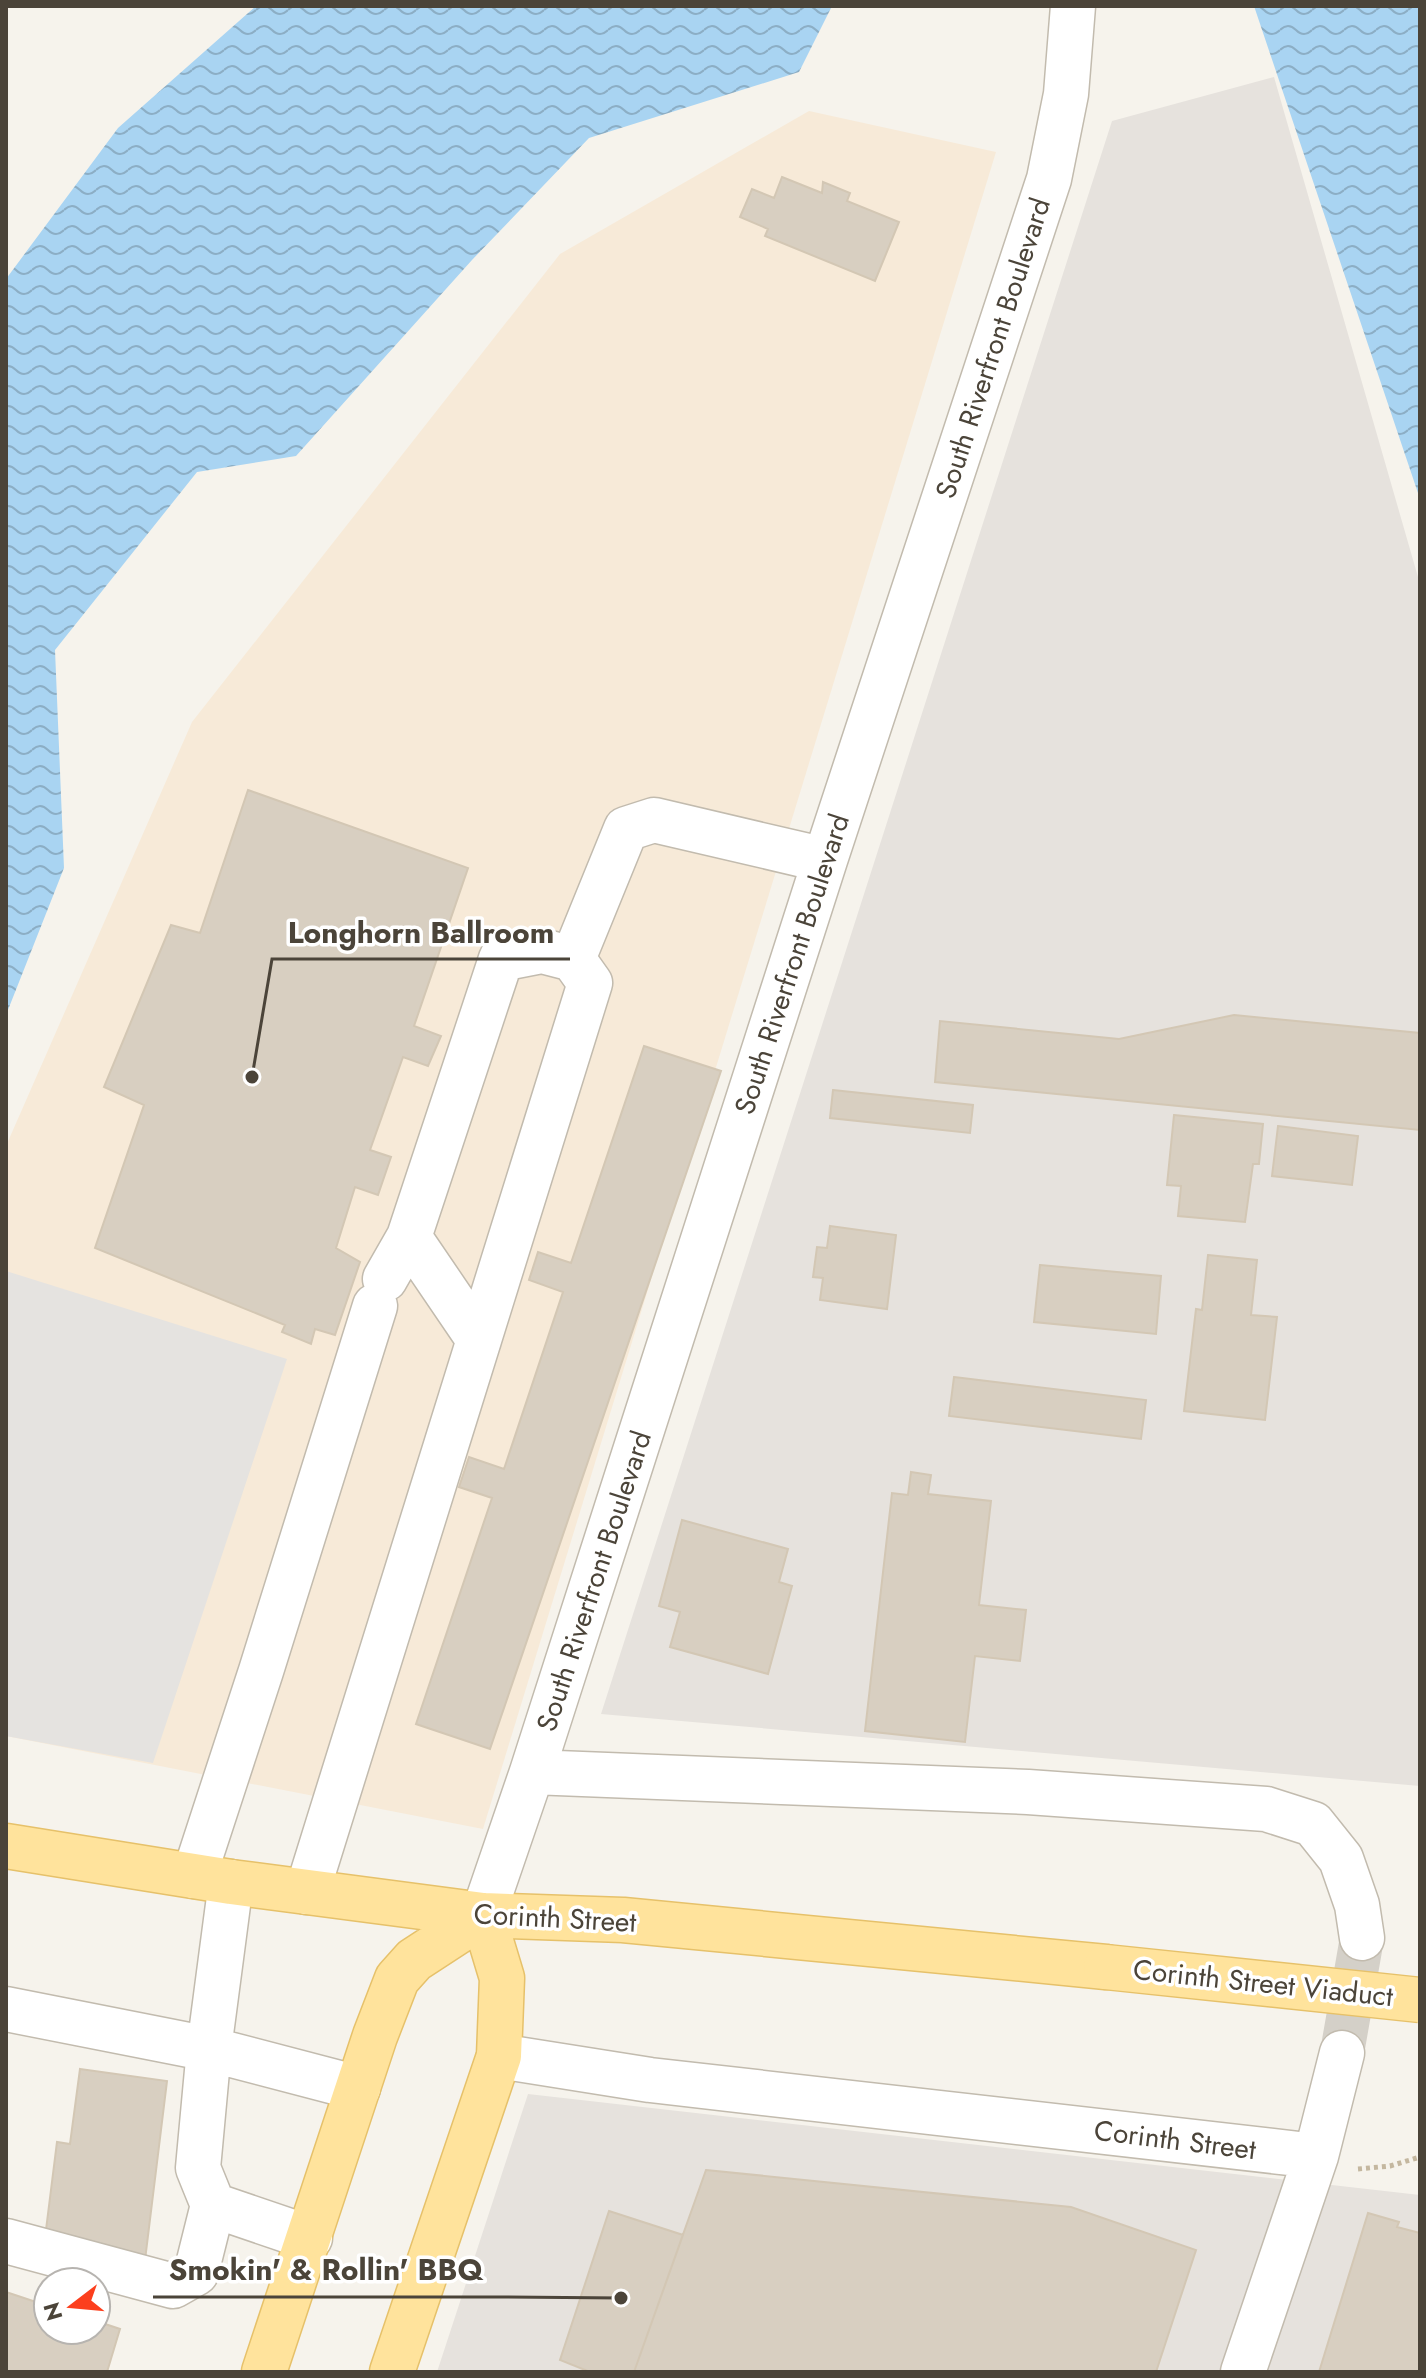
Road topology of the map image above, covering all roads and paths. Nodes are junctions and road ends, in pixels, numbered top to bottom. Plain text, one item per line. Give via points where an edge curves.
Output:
1 (1073, 6) edge
2 (825, 860) junction
3 (573, 959) junction
4 (409, 1237) junction
5 (479, 1340) junction
6 (532, 1772) junction
7 (6, 1846) edge
8 (213, 1879) junction
9 (307, 1892) junction
10 (483, 1915) junction
11 (1362, 1938) tunnel mouth
12 (1106, 1967) joint
13 (1420, 2000) edge
14 (6, 2009) edge
15 (209, 2049) junction
16 (1342, 2053) tunnel mouth
17 (499, 2056) junction
18 (358, 2088) junction
19 (1316, 2156) junction
20 (1420, 2157) edge
21 (213, 2205) junction
22 (310, 2238) junction
23 (6, 2241) edge
24 (264, 2372) edge
25 (392, 2372) edge
26 (1243, 2372) edge

1 - 2 street, South Riverfront Boulevard via 1066,94 1049,179
2 - 3 street via 654,820 626,829
2 - 6 street, South Riverfront Boulevard
3 - 4 street via 542,951 501,959
3 - 5 street via 590,983
4 - 5 street
4 - 8 street via 380,1293 261,1671
5 - 9 street
6 - 10 street, South Riverfront Boulevard
6 - 11 street via 1028,1792 1266,1809 1313,1824 1341,1859
7 - 8 main road, Corinth Street
8 - 9 main road, Corinth Street
8 - 15 street
9 - 10 main road, Corinth Street
10 - 12 main road, Corinth Street via 623,1920
10 - 17 main road via 502,1978
10 - 18 main road via 414,1960 397,1979
12 - 13 main road, Corinth Street Viaduct, bridge
14 - 15 street
15 - 18 street
15 - 21 street via 198,2168
16 - 19 street
17 - 19 street, Corinth Street via 650,2080
17 - 25 main road
18 - 22 main road
19 - 20 path via 1350,2169
19 - 26 street
21 - 22 street
21 - 23 street via 196,2273 173,2286
22 - 24 main road

